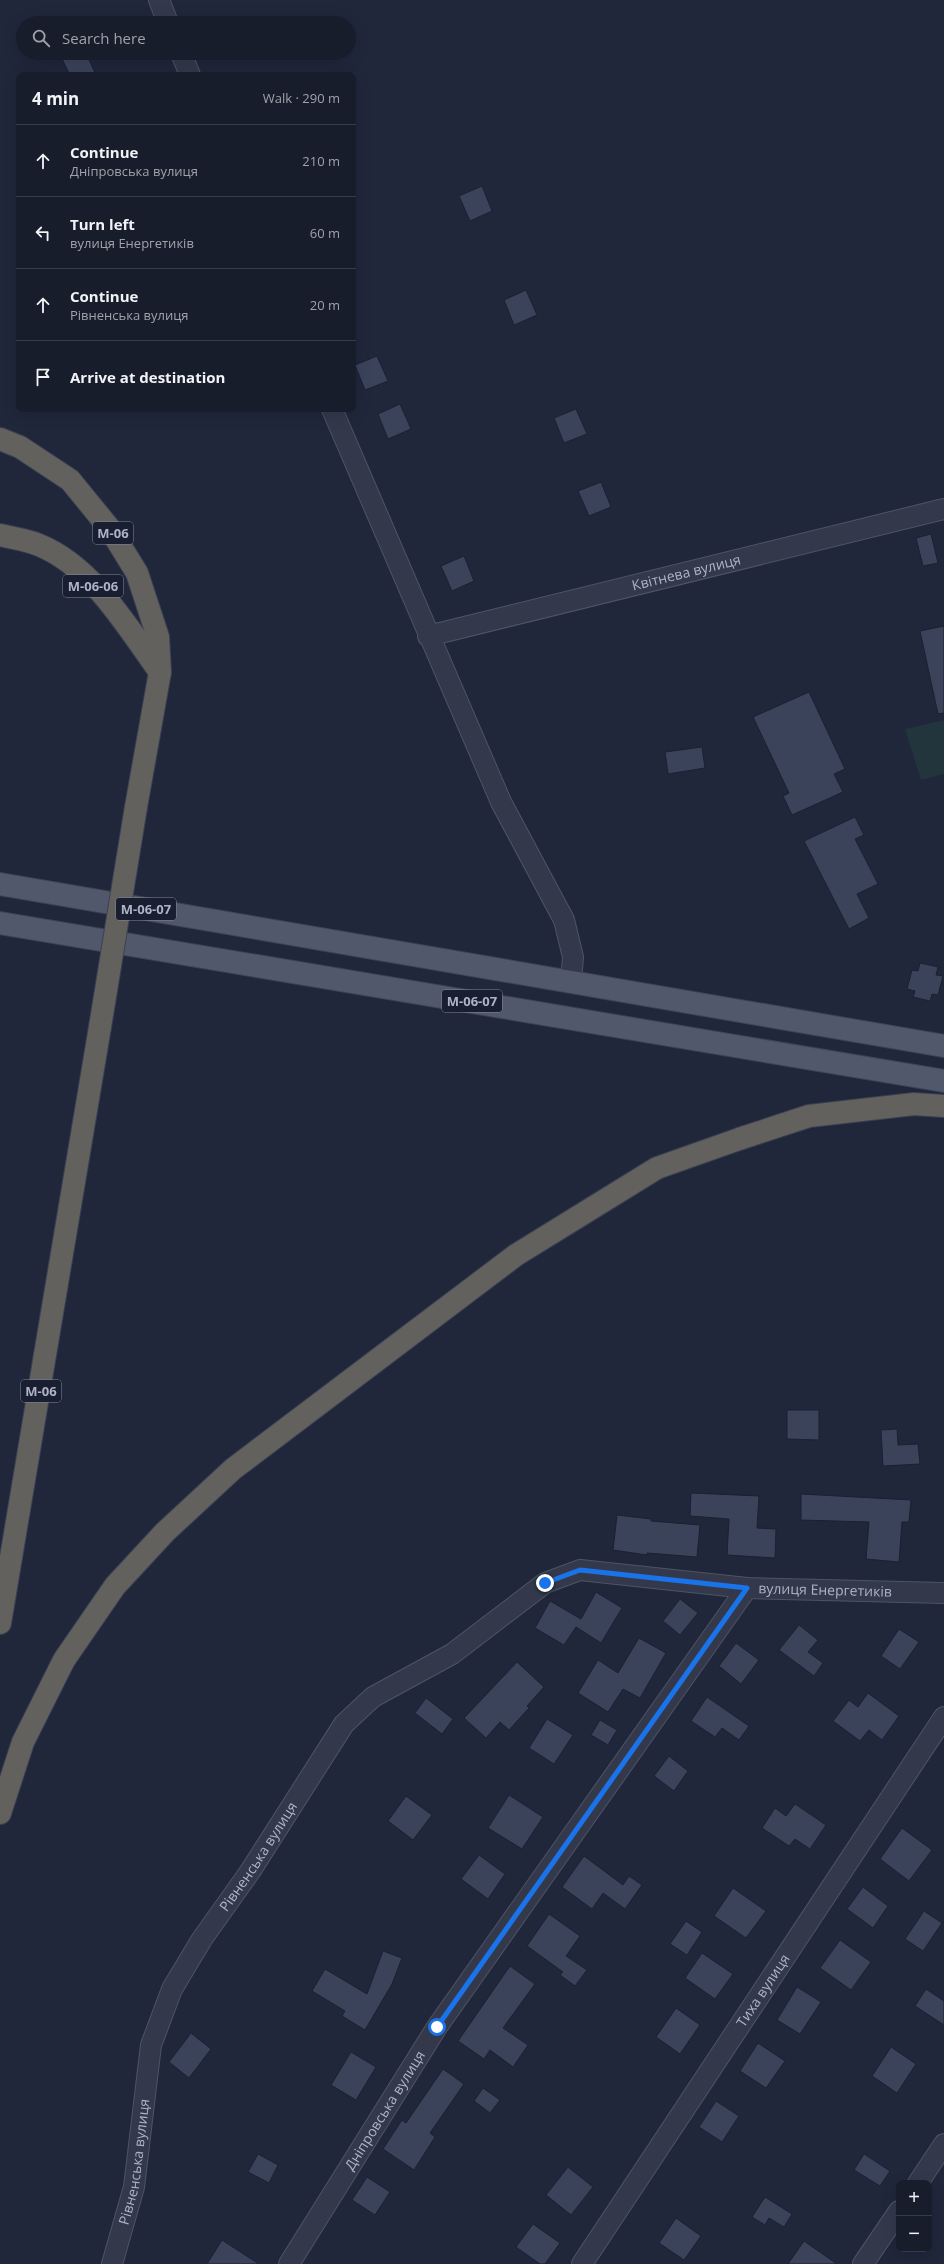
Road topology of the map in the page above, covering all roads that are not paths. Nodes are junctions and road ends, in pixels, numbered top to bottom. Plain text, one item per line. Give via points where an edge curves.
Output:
1 (159, 0) edge
2 (165, 16) edge
3 (184, 60) edge
4 (189, 72) edge
5 (333, 412) edge
6 (0, 439) edge
7 (944, 509) edge
8 (0, 536) edge
9 (428, 636) junction
10 (160, 672) junction
11 (0, 884) edge
12 (0, 923) edge
13 (571, 981) junction
14 (944, 1046) edge
15 (944, 1081) edge
16 (944, 1106) edge
17 (584, 1571) joint
18 (747, 1588) junction
19 (944, 1593) edge
20 (0, 1624) edge
21 (944, 1717) edge
22 (0, 1813) edge
23 (944, 2144) edge
24 (920, 2180) edge
25 (896, 2215) edge
26 (112, 2264) edge
27 (289, 2264) edge
28 (582, 2264) edge
29 (863, 2264) edge

1 - 2 street
3 - 4 street
5 - 9 street
6 - 10 highway, М-06 via 20,447 70,480 110,529 137,574 158,637
7 - 9 street, Квітнева вулиця
8 - 10 highway, М-06-06 via 39,545 71,563 104,597
9 - 13 street via 500,802 564,920 573,957
10 - 20 highway, М-06, bridge
11 - 13 main road, М-06-07
12 - 15 main road, М-06-07
13 - 14 main road, М-06-07
16 - 22 highway via 914,1104 809,1116 739,1139 657,1168 516,1255 233,1470 155,1543 115,1586 64,1660 23,1742
17 - 18 street, вулиця Енергетиків
17 - 26 street, Рівненська вулиця via 545,1583 452,1654 373,1697 344,1724 251,1870 202,1939 172,1989 151,2045 134,2187
18 - 19 street, вулиця Енергетиків
18 - 27 street, Дніпровська вулиця via 437,2027
21 - 28 street, Тиха вулиця
23 - 24 street
25 - 29 street

